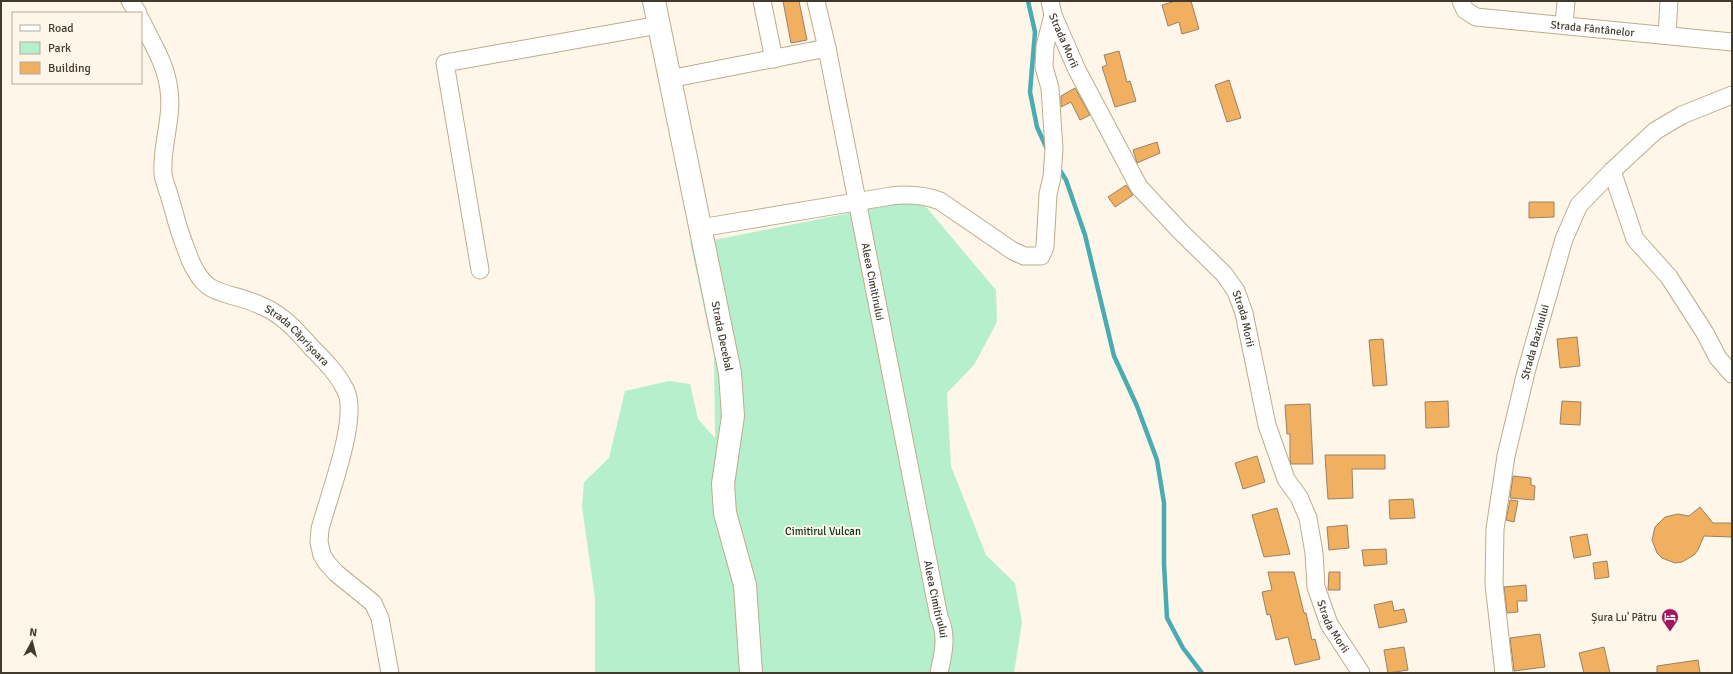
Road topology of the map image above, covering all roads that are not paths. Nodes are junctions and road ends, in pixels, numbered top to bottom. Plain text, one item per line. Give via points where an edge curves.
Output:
1 (130, 1) edge
2 (654, 1) edge
3 (762, 1) edge
4 (816, 1) edge
5 (1461, 1) edge
6 (1566, 1) edge
7 (1669, 1) edge
8 (1052, 8) edge
9 (137, 12) edge
10 (142, 22) edge
11 (659, 25) junction
12 (1564, 25) junction
13 (1667, 35) junction
14 (1732, 42) edge
15 (827, 48) junction
16 (774, 59) junction
17 (669, 79) junction
18 (1732, 95) edge
19 (1612, 171) junction
20 (857, 201) junction
21 (700, 228) junction
22 (480, 270) dead end
23 (1732, 374) edge
24 (390, 673) edge
25 (751, 673) edge
26 (940, 673) edge
27 (1361, 673) edge
28 (1504, 673) edge

1 - 9 street
2 - 11 street, Strada Decebal
3 - 16 street
4 - 15 street, Aleea Cimitirului
5 - 12 street, Strada Fântânelor via 1465,10 1476,17
6 - 12 street
7 - 13 street
8 - 20 street via 1044,67 1050,88 1054,149 1045,247 1041,256 1024,256 1013,251 940,201 928,196 891,196
8 - 27 street, Strada Morii via 1077,70 1139,187 1224,274 1236,291 1244,313 1267,425 1286,480 1299,497 1308,518 1316,587 1329,624
10 - 24 street, Strada Căprișoara via 164,68 170,90 163,175 182,238 200,278 212,289 261,305 279,314 337,376 346,391 349,417 344,449 320,529 319,542 327,563 373,603 380,618
11 - 17 street, Strada Decebal
11 - 22 street via 445,63
12 - 13 street, Strada Fântânelor
13 - 14 street, Strada Fântânelor
15 - 16 street
15 - 20 street, Aleea Cimitirului
16 - 17 street
17 - 21 street, Strada Decebal
18 - 19 street, Strada Bazinului via 1682,115 1655,131
19 - 23 street via 1635,239 1669,277 1718,358
19 - 28 street, Strada Bazinului via 1579,205 1564,239 1526,372 1506,456 1495,529 1494,584
20 - 21 street
20 - 26 street, Aleea Cimitirului via 939,617 944,627 944,651
21 - 25 street, Strada Decebal via 730,373 733,416 722,484 725,514 745,585

